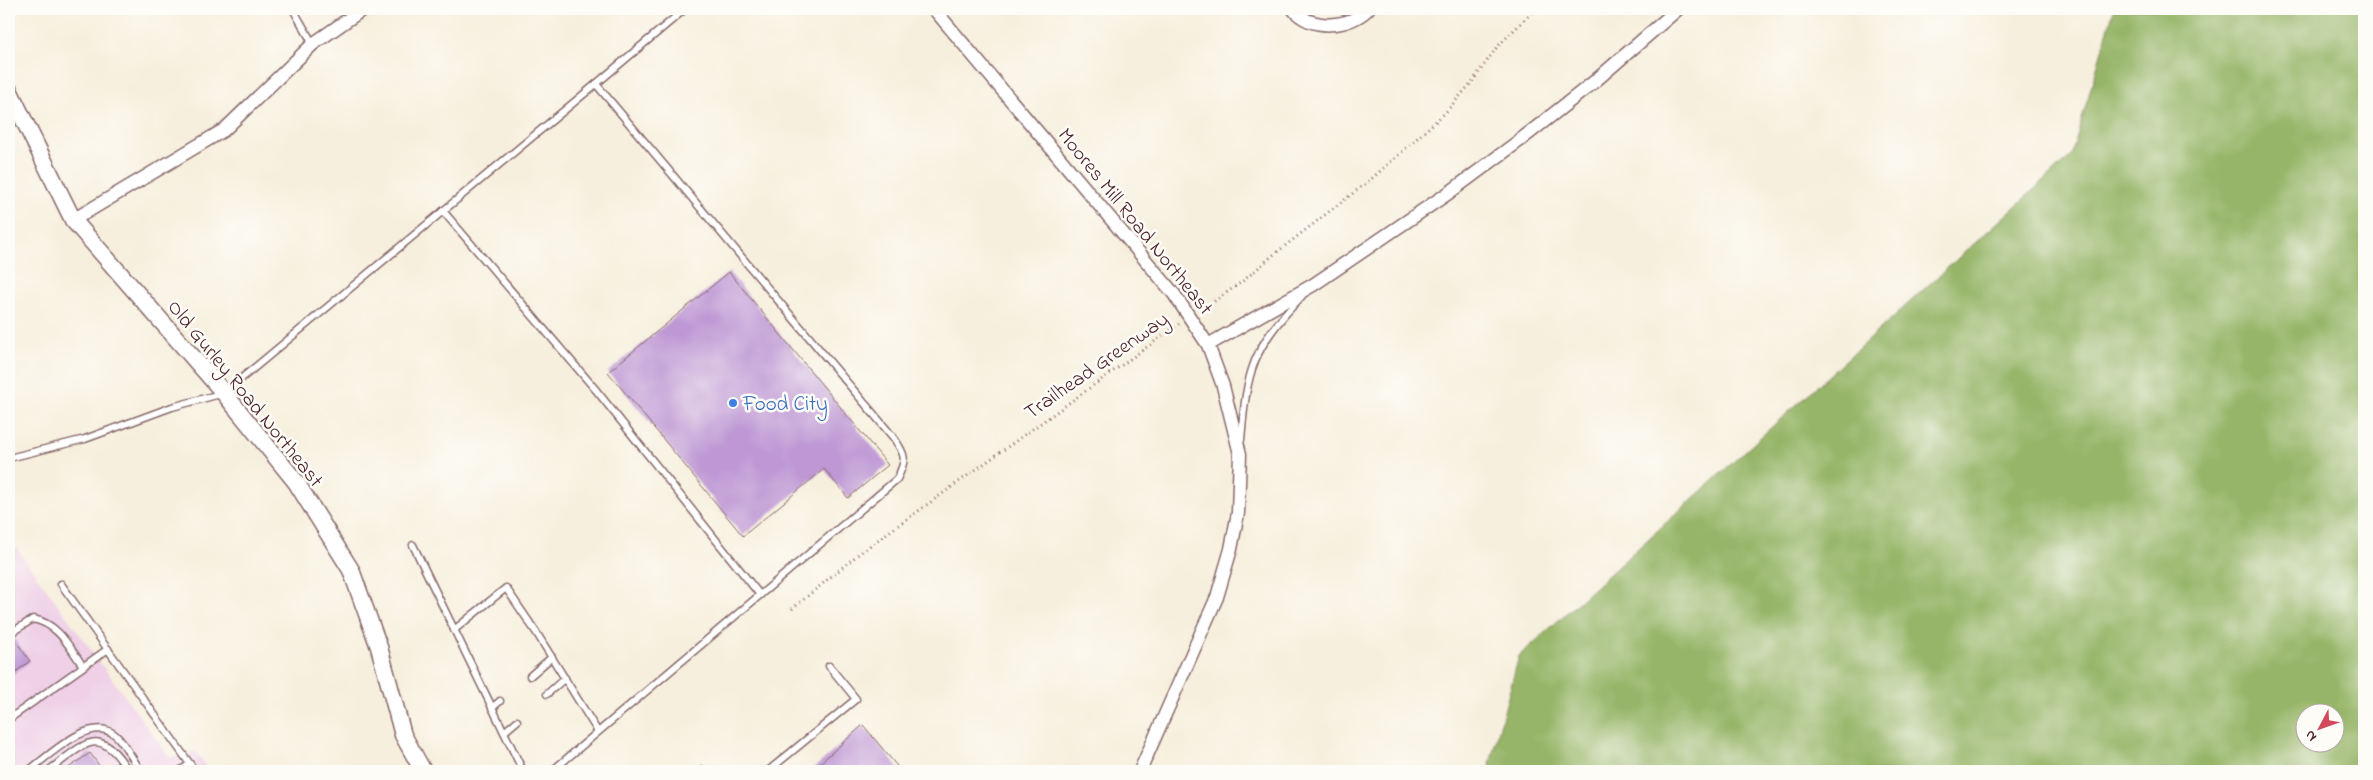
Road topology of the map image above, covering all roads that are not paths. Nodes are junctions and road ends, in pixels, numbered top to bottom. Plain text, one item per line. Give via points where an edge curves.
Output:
1 (293, 9) edge
2 (363, 9) edge
3 (685, 9) edge
4 (934, 9) edge
5 (1293, 9) edge
6 (1368, 9) edge
7 (1678, 9) edge
8 (313, 44) junction
9 (596, 84) junction
10 (9, 90) edge
11 (442, 211) junction
12 (73, 220) junction
13 (1313, 284) junction
14 (1208, 345) junction
15 (224, 393) junction
16 (1240, 454) junction
17 (9, 458) edge
18 (413, 545) dead end
19 (61, 584) dead end
20 (760, 595) junction
21 (454, 630) junction
22 (9, 634) edge
23 (108, 649) junction
24 (552, 656) junction
25 (83, 666) junction
26 (829, 666) dead end
27 (530, 676) dead end
28 (565, 678) junction
29 (547, 694) dead end
30 (500, 701) dead end
31 (492, 708) junction
32 (9, 718) edge
33 (517, 721) dead end
34 (504, 732) junction
35 (598, 732) junction
36 (190, 764) junction
37 (28, 771) edge
38 (48, 771) edge
39 (128, 771) edge
40 (141, 771) edge
41 (180, 771) edge
42 (195, 771) edge
43 (423, 771) edge
44 (523, 771) edge
45 (552, 771) edge
46 (768, 771) edge
47 (1140, 771) edge

1 - 8 lane
2 - 8 street
3 - 9 lane
4 - 14 street, Moores Mill Road Northeast via 1174,294
5 - 6 street via 1318,25 1342,23
7 - 13 street via 1594,82 1519,141 1450,192
8 - 12 street via 224,130
9 - 11 lane
9 - 20 lane via 904,453 904,466 897,479
10 - 12 street, Old Gurley Road Northeast
11 - 15 lane
11 - 20 lane via 596,390
12 - 15 street, Old Gurley Road Northeast
13 - 14 street
13 - 16 lane via 1276,324 1251,367 1245,391
14 - 16 street, Moores Mill Road Northeast via 1223,386
15 - 17 lane via 172,407 86,439
15 - 43 street, Old Gurley Road Northeast via 296,482 351,570 379,647 403,735
16 - 47 street, Moores Mill Road Northeast via 1238,513 1217,597
18 - 21 lane
19 - 23 lane
20 - 35 lane
21 - 24 lane via 506,588
21 - 31 lane
22 - 25 lane via 33,619 46,622 56,629
23 - 25 lane
23 - 36 lane
24 - 27 lane
24 - 28 lane
25 - 32 lane
26 - 46 lane via 856,699
28 - 29 lane
28 - 35 lane
30 - 31 lane
31 - 34 lane
33 - 34 lane
34 - 44 lane
35 - 45 lane
36 - 41 lane
36 - 42 lane
37 - 40 lane via 82,732 96,728 114,734
38 - 39 lane via 88,742 101,741 111,747

